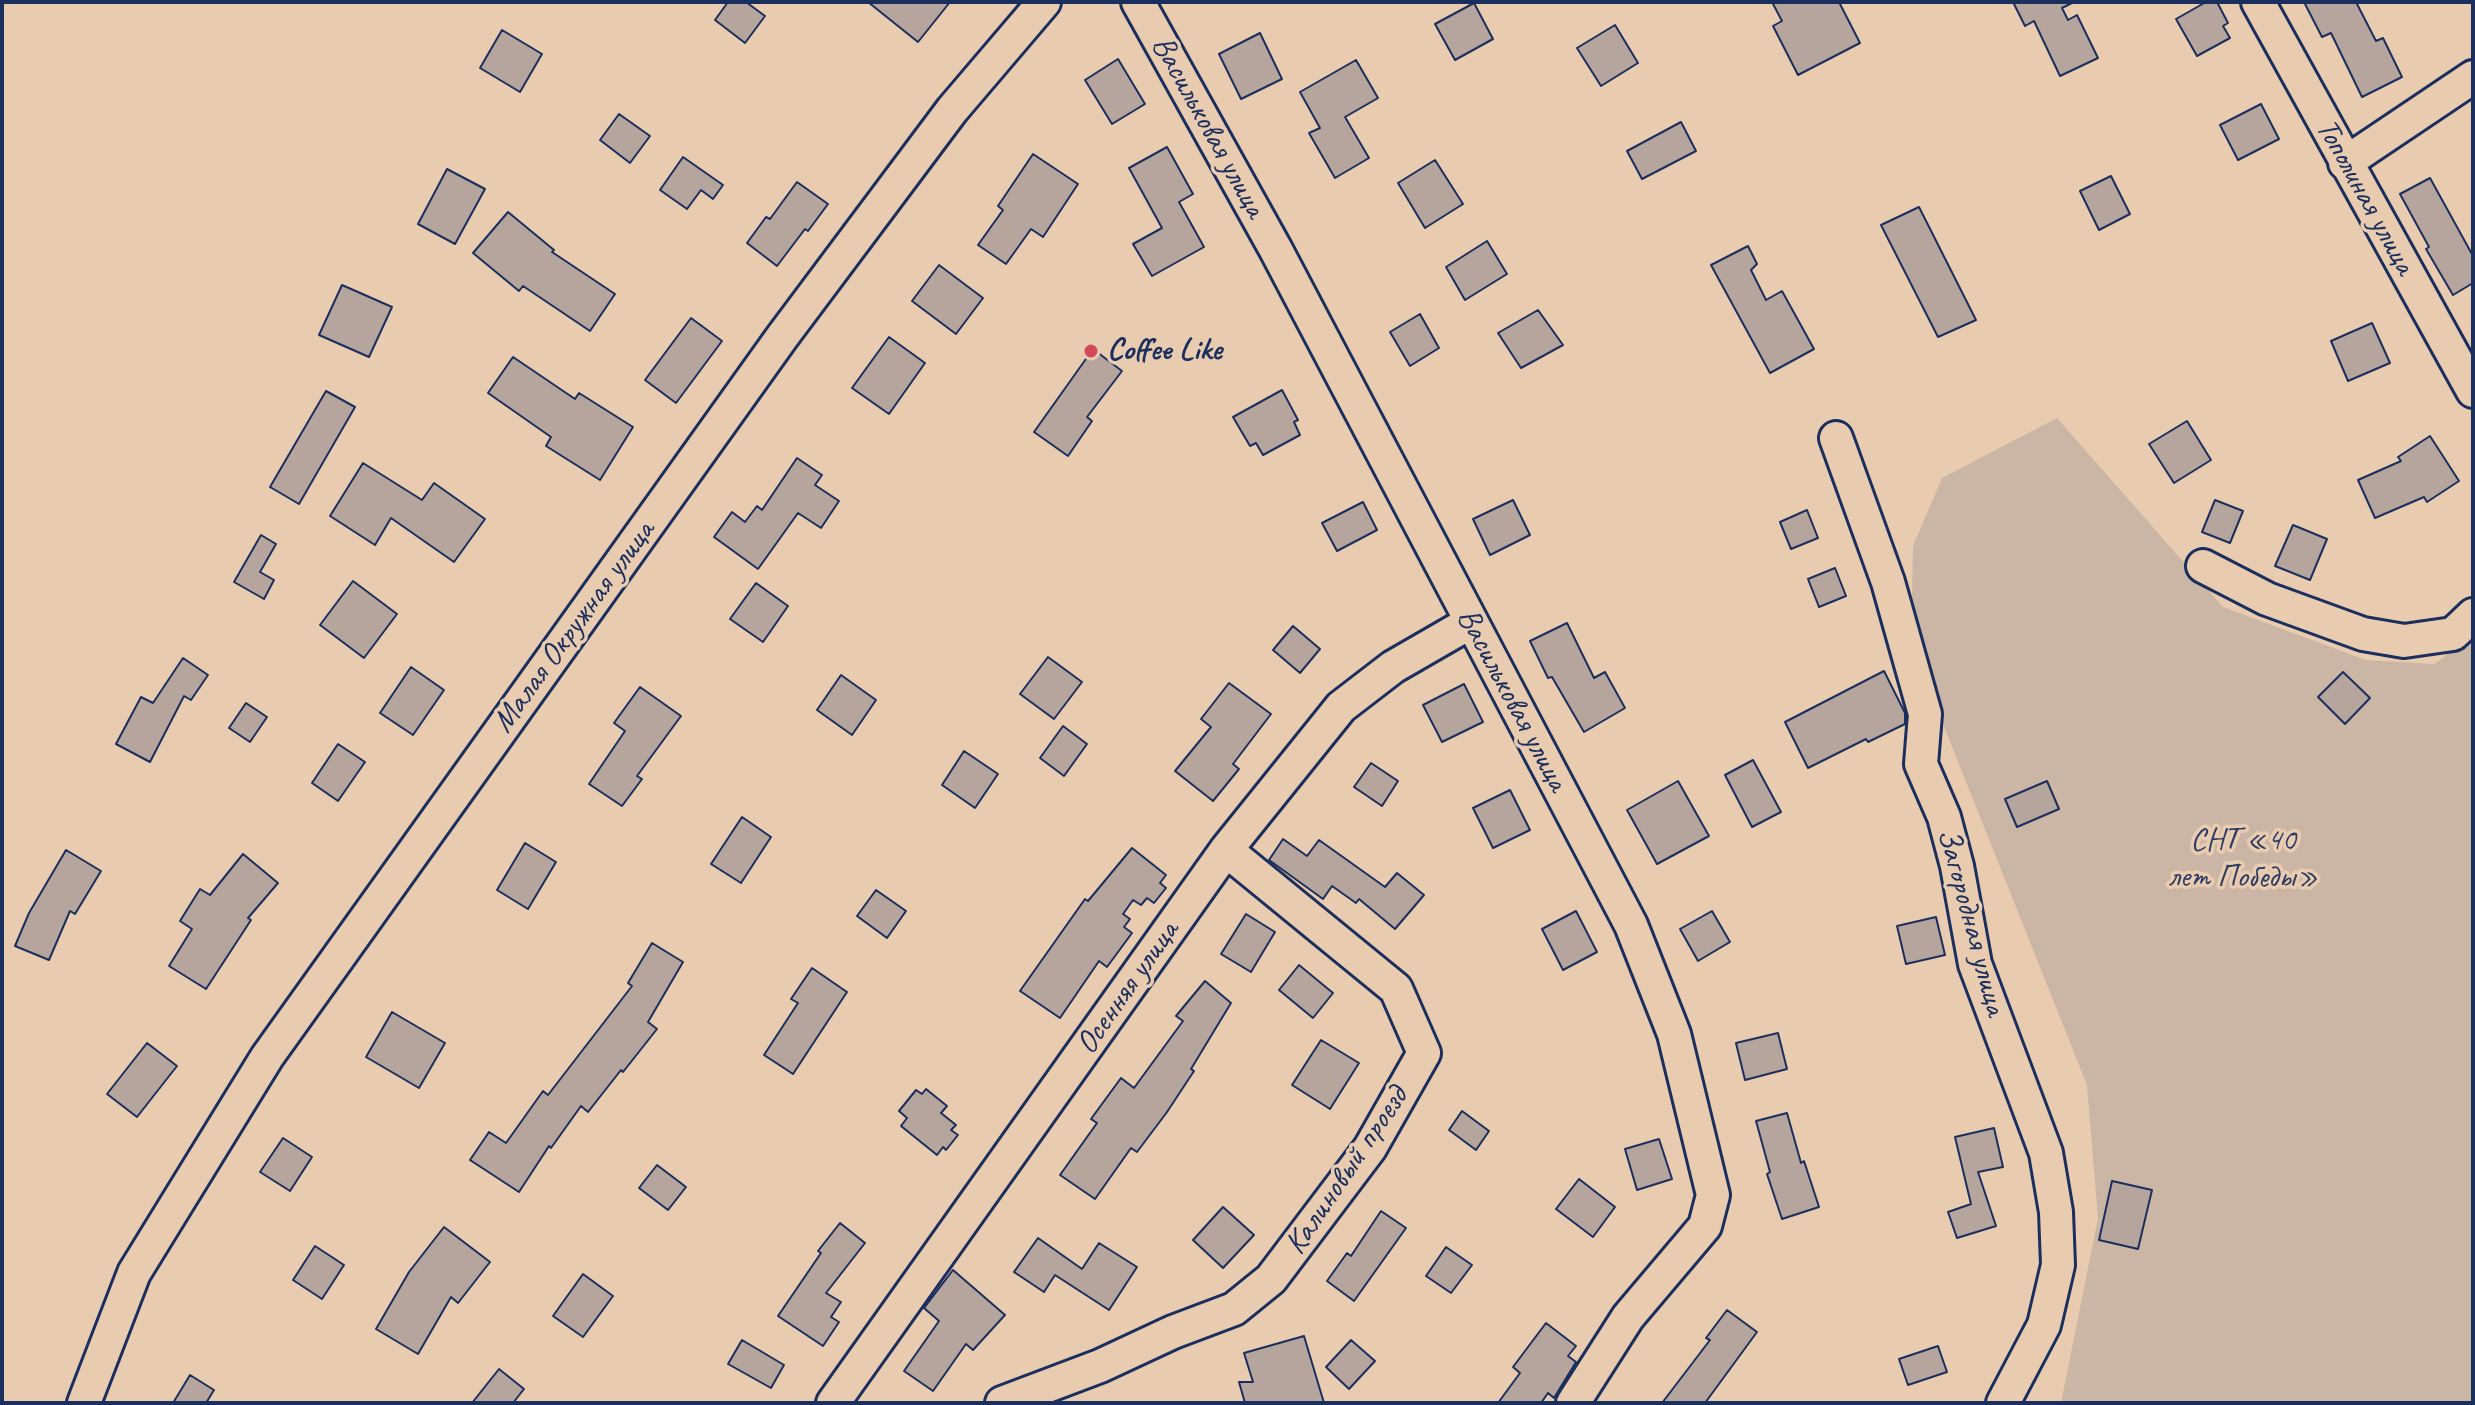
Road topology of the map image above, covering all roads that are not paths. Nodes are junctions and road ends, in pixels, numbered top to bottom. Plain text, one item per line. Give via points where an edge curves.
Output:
1 (1044, 2) edge
2 (1138, 2) edge
3 (2258, 2) edge
4 (2473, 77) edge
5 (2345, 163) junction
6 (2473, 391) edge
7 (1836, 438) dead end
8 (2203, 566) dead end
9 (2473, 615) edge
10 (1471, 622) junction
11 (1226, 850) junction
12 (846, 1399) edge
13 (84, 1403) edge
14 (1002, 1403) edge
15 (1573, 1403) edge
16 (2003, 1403) edge

1 - 13 street, Малая Окружная улица via 952,110 782,337 267,1057 134,1273
2 - 10 street, Васильковая улица via 1276,250
3 - 5 street, Тополиная улица
4 - 5 street
5 - 6 street, Тополиная улица
7 - 16 street, Загородная улица via 1888,582 1925,714 1921,764 1948,829 1975,964 2046,1153 2058,1265 2044,1325
8 - 9 street via 2267,599 2363,634 2404,641 2453,634
10 - 11 street, Осенняя улица via 1393,667 1341,707
10 - 15 street, Васильковая улица via 1631,925 1674,1034 1713,1195 1705,1226 1628,1317
11 - 12 street, Осенняя улица
11 - 14 street, Калиновый проезд via 1396,989 1424,1053 1370,1148 1271,1279 1234,1309

